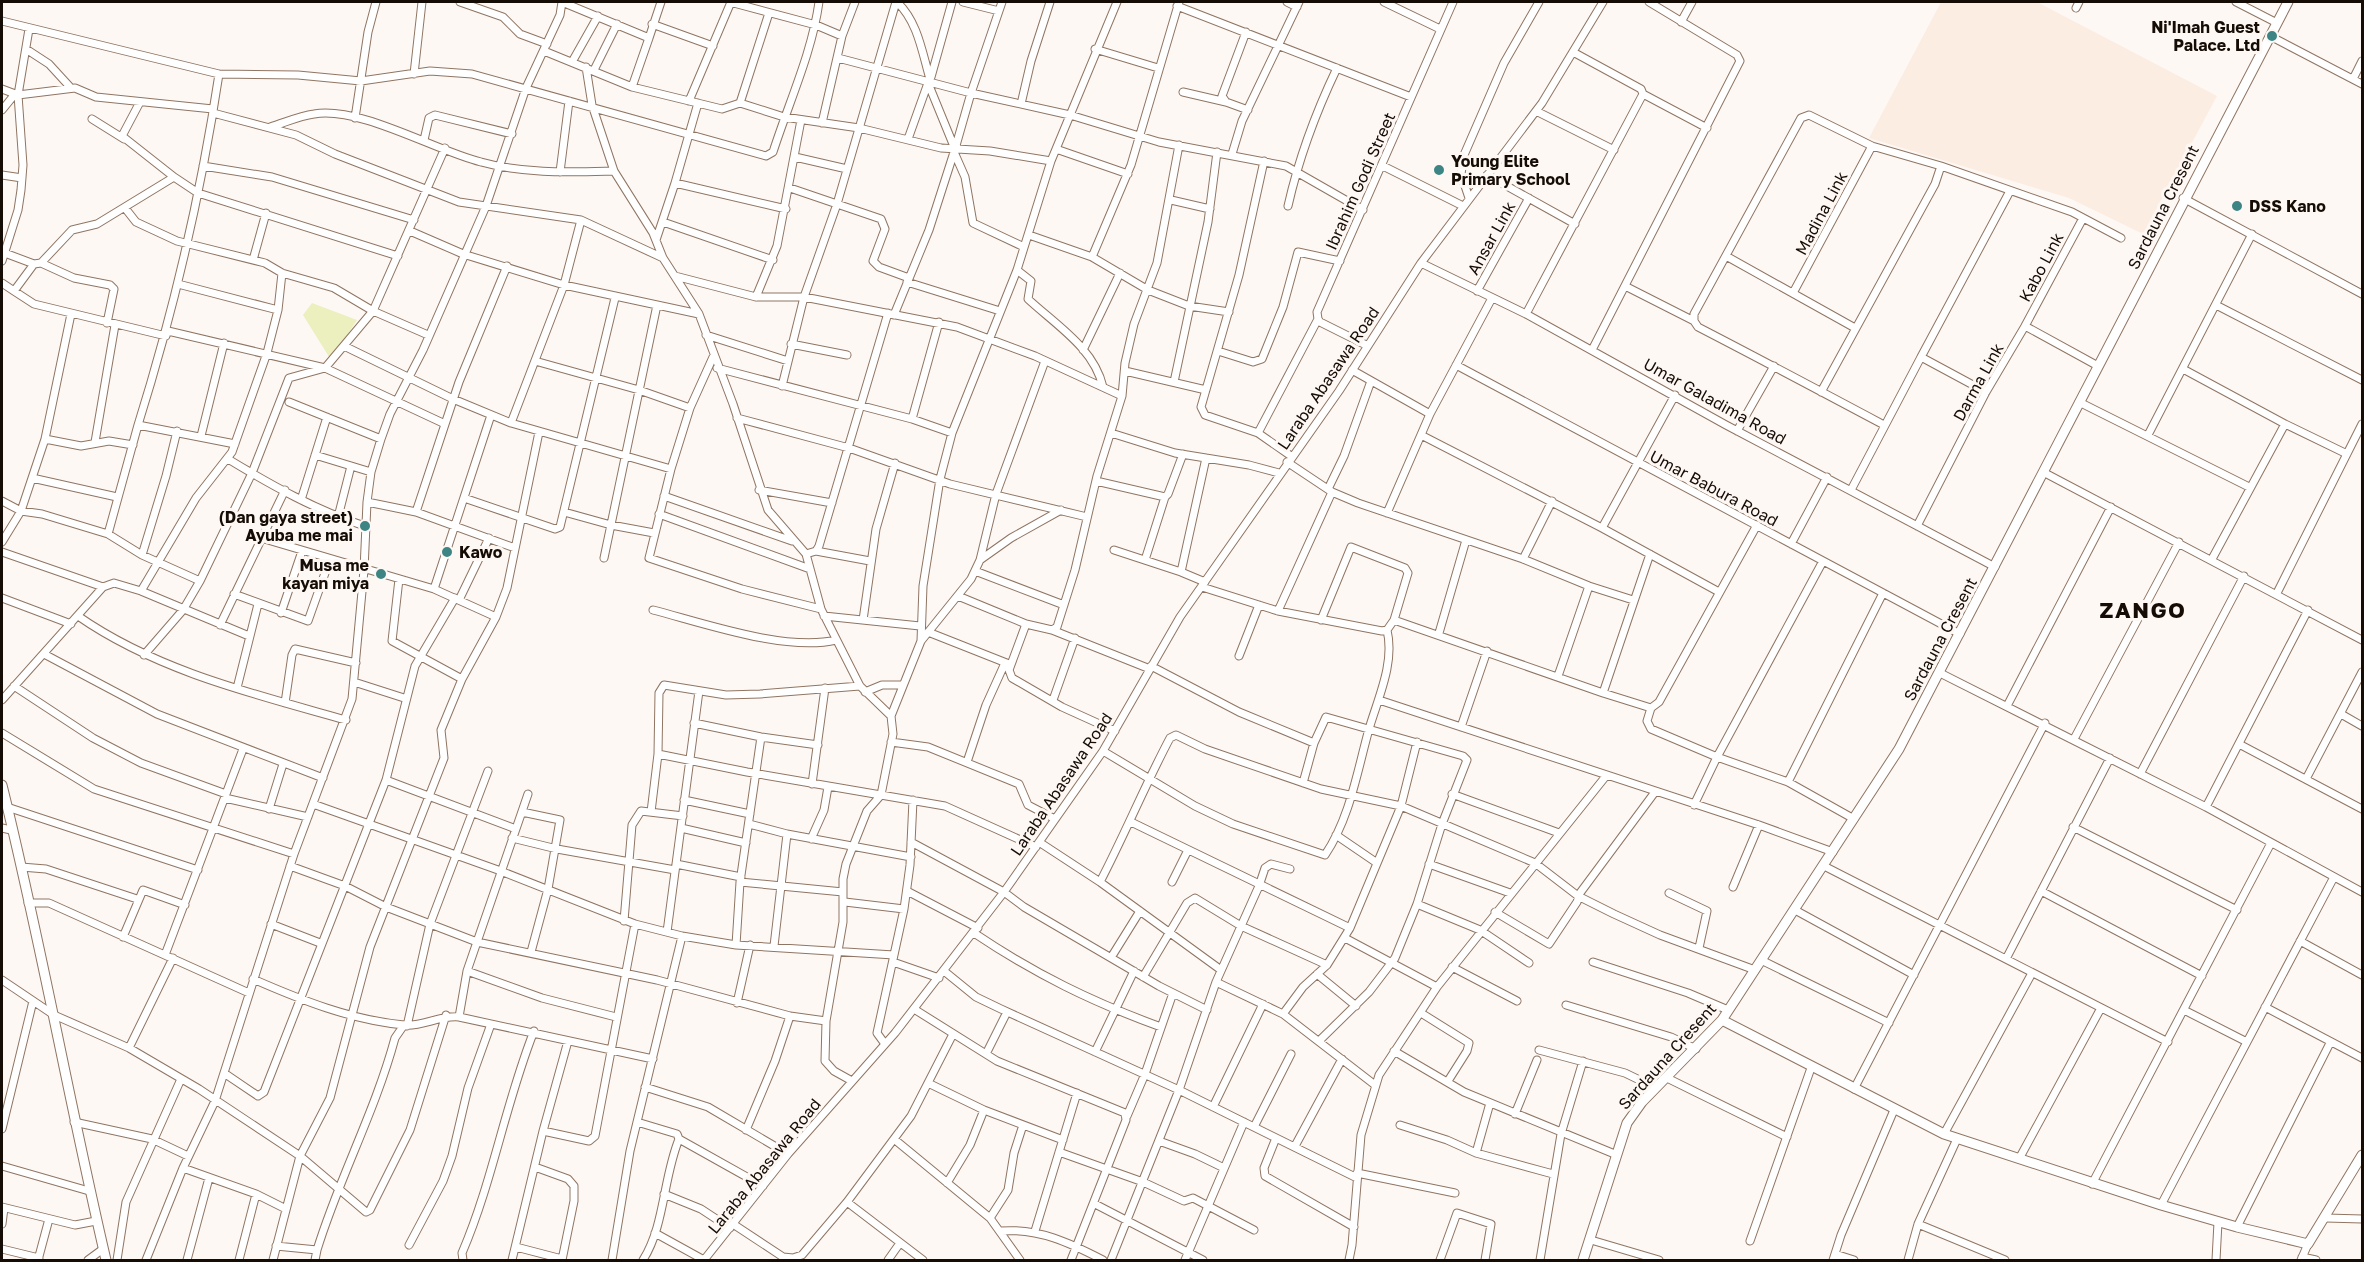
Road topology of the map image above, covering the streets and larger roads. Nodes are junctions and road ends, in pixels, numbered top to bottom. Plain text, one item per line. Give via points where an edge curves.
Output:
1 (376, 2) edge
2 (422, 2) edge
3 (466, 2) edge
4 (661, 2) edge
5 (731, 2) edge
6 (819, 2) edge
7 (855, 2) edge
8 (896, 2) edge
9 (952, 2) edge
10 (963, 2) edge
11 (1002, 2) edge
12 (1050, 2) edge
13 (1117, 2) edge
14 (1287, 2) edge
15 (1384, 2) edge
16 (1453, 2) edge
17 (1539, 2) edge
18 (1603, 2) edge
19 (1649, 2) edge
20 (1692, 2) edge
21 (2236, 2) edge
22 (2288, 2) edge
23 (1178, 4) edge
24 (1298, 4) edge
25 (905, 5) edge
26 (999, 11) junction
27 (769, 13) junction
28 (598, 16) junction
29 (2, 21) edge
30 (1681, 22) junction
31 (2277, 23) junction
32 (616, 24) junction
33 (652, 24) junction
34 (816, 25) junction
35 (29, 29) junction
36 (1440, 29) junction
37 (1246, 32) junction
38 (842, 36) junction
39 (2270, 36) junction
40 (649, 38) junction
41 (1280, 45) junction
42 (713, 46) junction
43 (545, 48) junction
44 (26, 49) junction
45 (1095, 49) junction
46 (1573, 52) junction
47 (838, 58) junction
48 (2362, 61) edge
49 (572, 62) junction
50 (877, 66) junction
51 (586, 67) junction
52 (1158, 68) junction
53 (1336, 68) junction
54 (594, 70) junction
55 (219, 74) junction
56 (414, 74) junction
57 (2354, 79) junction
58 (361, 81) junction
59 (929, 81) junction
60 (2362, 84) edge
61 (632, 87) junction
62 (71, 88) junction
63 (526, 88) junction
64 (2, 89) edge
65 (1183, 92) dead end
66 (971, 93) junction
67 (1643, 94) junction
68 (16, 95) junction
69 (1411, 97) junction
70 (569, 101) junction
71 (689, 101) junction
72 (140, 102) junction
73 (1226, 102) junction
74 (698, 103) junction
75 (740, 103) junction
76 (1022, 104) junction
77 (592, 105) junction
78 (2, 110) edge
79 (1248, 110) junction
80 (213, 111) junction
81 (1536, 111) junction
82 (1070, 115) junction
83 (784, 117) junction
84 (355, 118) junction
85 (92, 119) dead end
86 (801, 120) junction
87 (822, 123) junction
88 (269, 128) junction
89 (859, 128) junction
90 (1707, 128) junction
91 (688, 133) junction
92 (512, 134) junction
93 (1141, 137) junction
94 (124, 139) junction
95 (424, 140) junction
96 (908, 140) junction
97 (1179, 145) junction
98 (1872, 146) junction
99 (445, 148) junction
100 (1056, 149) junction
101 (1614, 150) junction
102 (955, 151) junction
103 (1217, 152) junction
104 (1232, 154) junction
105 (795, 157) junction
106 (1051, 160) junction
107 (1264, 161) junction
108 (203, 166) junction
109 (501, 166) junction
110 (1383, 166) junction
111 (1941, 166) junction
112 (847, 169) junction
113 (1296, 170) junction
114 (614, 171) junction
115 (560, 172) junction
116 (1128, 174) junction
117 (2, 175) edge
118 (1487, 175) junction
119 (174, 177) junction
120 (22, 178) junction
121 (675, 183) junction
122 (790, 188) junction
123 (427, 189) junction
124 (2010, 191) junction
125 (198, 193) junction
126 (1469, 198) junction
127 (1529, 198) junction
128 (2183, 198) junction
129 (1171, 200) junction
130 (837, 204) junction
131 (486, 206) junction
132 (1288, 206) dead end
133 (1463, 206) junction
134 (124, 208) junction
135 (786, 209) junction
136 (1210, 209) junction
137 (1363, 210) junction
138 (266, 213) junction
139 (414, 220) junction
140 (581, 220) junction
141 (2082, 220) junction
142 (663, 222) junction
143 (1575, 224) junction
144 (410, 231) junction
145 (2252, 234) junction
146 (1029, 235) junction
147 (2121, 238) dead end
148 (656, 240) junction
149 (187, 245) junction
150 (1024, 248) junction
151 (3, 252) edge
152 (463, 254) junction
153 (398, 256) junction
154 (1092, 256) junction
155 (1726, 256) junction
156 (663, 258) junction
157 (253, 260) junction
158 (773, 260) junction
159 (2, 261) edge
160 (1340, 261) junction
161 (1421, 263) junction
162 (37, 264) junction
163 (507, 266) junction
164 (1017, 270) junction
165 (282, 273) junction
166 (1120, 273) junction
167 (675, 276) junction
168 (908, 280) junction
169 (2, 283) edge
170 (178, 284) junction
171 (564, 285) junction
172 (1625, 286) junction
173 (1148, 290) junction
174 (14, 291) junction
175 (1477, 291) junction
176 (1793, 293) junction
177 (2362, 294) edge
178 (756, 297) junction
179 (804, 297) junction
180 (615, 298) junction
181 (1492, 298) junction
182 (657, 305) junction
183 (2216, 305) junction
184 (1189, 306) junction
185 (278, 310) junction
186 (373, 310) junction
187 (1000, 311) junction
188 (1229, 312) junction
189 (71, 314) junction
190 (699, 314) junction
191 (891, 314) junction
192 (1526, 314) junction
193 (1317, 319) junction
194 (1694, 321) junction
195 (939, 322) junction
196 (111, 324) junction
197 (2025, 326) junction
198 (1855, 328) junction
199 (167, 334) junction
200 (428, 335) junction
201 (706, 335) junction
202 (988, 337) junction
203 (224, 343) junction
204 (791, 344) junction
205 (344, 346) junction
206 (1368, 346) junction
207 (1083, 350) junction
208 (1592, 350) junction
209 (1218, 351) junction
210 (267, 353) junction
211 (847, 355) dead end
212 (713, 357) junction
213 (1921, 357) junction
214 (788, 361) junction
215 (1045, 361) junction
216 (535, 362) junction
217 (1456, 365) junction
218 (1774, 366) junction
219 (2098, 366) junction
220 (325, 368) junction
221 (717, 368) junction
222 (2183, 369) junction
223 (1352, 370) junction
224 (1125, 371) junction
225 (410, 377) junction
226 (596, 378) junction
227 (2362, 380) edge
228 (1371, 381) junction
229 (1174, 382) junction
230 (782, 386) junction
231 (1103, 387) junction
232 (639, 390) junction
233 (1206, 390) junction
234 (1821, 392) junction
235 (1986, 392) junction
236 (1675, 395) junction
237 (1122, 396) junction
238 (453, 399) junction
239 (290, 402) dead end
240 (2079, 402) junction
241 (398, 403) junction
242 (690, 408) junction
243 (862, 408) junction
244 (1430, 414) junction
245 (491, 415) junction
246 (327, 417) junction
247 (737, 417) junction
248 (912, 419) junction
249 (511, 423) junction
250 (445, 424) junction
251 (2285, 424) junction
252 (2362, 424) edge
253 (138, 425) junction
254 (1884, 425) junction
255 (1737, 430) junction
256 (177, 431) junction
257 (539, 432) junction
258 (952, 433) junction
259 (1111, 433) junction
260 (1258, 433) junction
261 (1422, 435) junction
262 (2148, 435) junction
263 (201, 436) junction
264 (45, 439) junction
265 (381, 439) junction
266 (95, 442) junction
267 (235, 444) junction
268 (133, 445) junction
269 (579, 445) junction
270 (849, 448) junction
271 (1183, 454) junction
272 (2347, 454) junction
273 (315, 455) junction
274 (625, 455) junction
275 (1206, 458) junction
276 (228, 459) junction
277 (1289, 459) junction
278 (895, 463) junction
279 (1637, 463) junction
280 (351, 466) junction
281 (671, 469) junction
282 (371, 472) junction
283 (2043, 472) junction
284 (252, 473) junction
285 (1279, 473) junction
286 (1827, 477) junction
287 (32, 478) junction
288 (940, 478) junction
289 (1096, 481) junction
290 (2249, 487) junction
291 (285, 490) junction
292 (759, 490) junction
293 (1851, 490) junction
294 (1330, 491) junction
295 (996, 494) junction
296 (664, 496) junction
297 (1165, 497) junction
298 (117, 498) junction
299 (464, 498) junction
300 (301, 500) junction
301 (2, 501) edge
302 (1552, 501) junction
303 (367, 502) junction
304 (832, 503) junction
305 (2111, 507) junction
306 (1060, 510) junction
307 (21, 511) junction
308 (416, 512) junction
309 (564, 512) junction
310 (1387, 513) junction
311 (659, 514) junction
312 (338, 517) junction
313 (1087, 517) junction
314 (521, 518) junction
315 (454, 525) junction
316 (610, 525) junction
317 (1757, 525) junction
318 (365, 526) junction
319 (1917, 526) junction
320 (1602, 528) junction
321 (654, 533) junction
322 (108, 534) junction
323 (261, 538) junction
324 (489, 538) junction
325 (1466, 540) junction
326 (2, 542) edge
327 (794, 542) junction
328 (2179, 542) junction
329 (1791, 544) junction
330 (515, 548) junction
331 (1114, 550) dead end
332 (302, 551) junction
333 (816, 551) junction
334 (2, 552) edge
335 (806, 554) junction
336 (1650, 554) junction
337 (142, 555) junction
338 (604, 558) dead end
339 (330, 559) junction
340 (1523, 559) junction
341 (2212, 559) junction
342 (980, 560) junction
343 (1145, 560) junction
344 (870, 561) junction
345 (1823, 561) junction
346 (158, 563) junction
347 (1995, 567) junction
348 (810, 569) junction
349 (364, 570) junction
350 (975, 571) junction
351 (1181, 572) junction
352 (2244, 576) junction
353 (399, 579) junction
354 (200, 580) junction
355 (1204, 584) junction
356 (103, 586) junction
357 (1589, 586) junction
358 (434, 589) junction
359 (141, 591) junction
360 (1719, 592) junction
361 (1883, 593) junction
362 (2277, 593) junction
363 (234, 594) junction
364 (958, 596) junction
365 (2, 598) edge
366 (457, 599) junction
367 (1634, 600) junction
368 (258, 604) junction
369 (1064, 605) junction
370 (1259, 605) junction
371 (183, 610) junction
372 (653, 610) dead end
373 (2308, 610) junction
374 (1278, 611) junction
375 (281, 613) junction
376 (823, 613) junction
377 (78, 616) junction
378 (496, 617) junction
379 (863, 620) junction
380 (1322, 620) junction
381 (1394, 620) junction
382 (71, 624) junction
383 (1026, 624) junction
384 (220, 625) junction
385 (920, 626) junction
386 (1052, 630) junction
387 (1388, 630) junction
388 (927, 632) junction
389 (1439, 633) junction
390 (1960, 634) junction
391 (249, 636) junction
392 (1074, 638) junction
393 (836, 640) junction
394 (2362, 640) edge
395 (921, 641) junction
396 (1487, 651) junction
397 (44, 654) junction
398 (144, 655) junction
399 (1239, 656) dead end
400 (419, 657) junction
401 (356, 663) junction
402 (1008, 664) junction
403 (1150, 667) junction
404 (2362, 672) edge
405 (1940, 673) junction
406 (1558, 676) junction
407 (462, 679) junction
408 (354, 682) junction
409 (901, 685) junction
410 (14, 686) junction
411 (237, 688) junction
412 (825, 688) junction
413 (863, 689) junction
414 (699, 691) junction
415 (1604, 693) junction
416 (404, 698) junction
417 (2, 700) edge
418 (1053, 700) junction
419 (1379, 700) junction
420 (285, 703) junction
421 (2007, 706) junction
422 (1651, 708) junction
423 (2341, 714) junction
424 (891, 716) junction
425 (346, 720) junction
426 (694, 723) junction
427 (2045, 723) junction
428 (2362, 726) edge
429 (1370, 727) junction
430 (1461, 727) junction
431 (1115, 731) junction
432 (2, 733) edge
433 (761, 737) junction
434 (2074, 739) junction
435 (891, 742) junction
436 (1418, 742) junction
437 (1314, 743) junction
438 (2239, 744) junction
439 (818, 745) junction
440 (243, 749) junction
441 (1103, 751) junction
442 (658, 754) junction
443 (1717, 757) junction
444 (2110, 758) junction
445 (689, 760) junction
446 (967, 762) junction
447 (283, 764) junction
448 (488, 771) dead end
449 (756, 774) junction
450 (2140, 774) junction
451 (1606, 776) junction
452 (323, 778) junction
453 (1148, 779) junction
454 (2306, 779) junction
455 (386, 780) junction
456 (1788, 782) junction
457 (1303, 783) junction
458 (2, 784) edge
459 (812, 784) junction
460 (828, 787) junction
461 (1655, 792) junction
462 (528, 794) dead end
463 (1452, 794) junction
464 (430, 795) junction
465 (881, 795) junction
466 (226, 796) junction
467 (1352, 796) junction
468 (684, 800) junction
469 (913, 800) junction
470 (313, 804) junction
471 (1694, 805) junction
472 (1401, 806) junction
473 (7, 807) junction
474 (2206, 807) junction
475 (269, 809) junction
476 (2362, 809) edge
477 (472, 811) junction
478 (522, 812) junction
479 (651, 812) junction
480 (750, 814) junction
481 (682, 816) junction
482 (308, 818) junction
483 (1055, 819) junction
484 (1854, 819) junction
485 (1131, 822) junction
486 (368, 824) junction
487 (749, 824) junction
488 (1442, 824) junction
489 (1759, 825) junction
490 (2073, 827) junction
491 (516, 828) junction
492 (681, 828) junction
493 (6, 829) edge
494 (214, 829) junction
495 (1559, 833) junction
496 (787, 834) junction
497 (1336, 835) junction
498 (512, 838) junction
499 (811, 839) junction
500 (412, 841) junction
501 (911, 842) junction
502 (746, 843) junction
503 (2271, 843) junction
504 (1037, 845) junction
505 (853, 847) junction
506 (557, 849) junction
507 (1188, 850) junction
508 (1833, 852) junction
509 (294, 854) junction
510 (456, 856) junction
511 (910, 856) junction
512 (1377, 863) junction
513 (1535, 863) junction
514 (629, 864) junction
515 (1429, 864) junction
516 (290, 866) junction
517 (1824, 866) junction
518 (21, 867) junction
519 (676, 867) junction
520 (1290, 869) dead end
521 (198, 870) junction
522 (501, 871) junction
523 (2334, 877) junction
524 (741, 879) junction
525 (1100, 882) junction
526 (1172, 882) dead end
527 (345, 886) junction
528 (781, 886) junction
529 (1259, 886) junction
530 (1732, 887) dead end
531 (548, 889) junction
532 (907, 891) junction
533 (2041, 891) junction
534 (843, 892) junction
535 (1004, 892) junction
536 (2362, 892) edge
537 (1510, 893) junction
538 (1669, 893) dead end
539 (1578, 896) junction
540 (137, 899) junction
541 (845, 902) junction
542 (28, 903) junction
543 (1417, 904) junction
544 (185, 905) junction
545 (386, 907) junction
546 (904, 909) junction
547 (1795, 910) junction
548 (2236, 910) junction
549 (1140, 911) junction
550 (1495, 912) junction
551 (624, 921) junction
552 (271, 924) junction
553 (430, 924) junction
554 (635, 924) junction
555 (1241, 926) junction
556 (1940, 926) junction
557 (1350, 928) junction
558 (1480, 930) junction
559 (976, 931) junction
560 (666, 932) junction
561 (1171, 934) junction
562 (682, 936) junction
563 (123, 937) junction
564 (1345, 938) junction
565 (2300, 941) junction
566 (477, 942) junction
567 (320, 943) junction
568 (736, 945) junction
569 (750, 945) junction
570 (774, 946) junction
571 (1699, 948) junction
572 (839, 950) junction
573 (531, 952) junction
574 (1112, 956) junction
575 (169, 957) junction
576 (893, 958) junction
577 (2006, 959) junction
578 (1761, 960) junction
579 (1393, 962) junction
580 (1593, 962) dead end
581 (1529, 963) dead end
582 (1327, 965) junction
583 (1452, 967) junction
584 (1221, 970) junction
585 (1755, 970) junction
586 (467, 971) junction
587 (944, 971) junction
588 (1134, 971) junction
589 (624, 972) junction
590 (2032, 973) junction
591 (1317, 974) junction
592 (1914, 975) junction
593 (2362, 975) edge
594 (2202, 976) junction
595 (1143, 977) junction
596 (939, 978) junction
597 (253, 979) junction
598 (2, 980) edge
599 (1216, 982) junction
600 (671, 984) junction
601 (1437, 987) junction
602 (249, 993) junction
603 (1173, 993) junction
604 (299, 999) junction
605 (33, 1001) junction
606 (1517, 1001) dead end
607 (737, 1003) junction
608 (1263, 1004) junction
609 (1566, 1005) dead end
610 (1356, 1006) junction
611 (2101, 1008) junction
612 (2265, 1008) junction
613 (914, 1009) junction
614 (1114, 1010) junction
615 (1207, 1010) junction
616 (1728, 1010) junction
617 (2184, 1010) junction
618 (1007, 1012) junction
619 (1421, 1013) junction
620 (1283, 1014) junction
621 (54, 1015) junction
622 (352, 1015) junction
623 (446, 1015) junction
624 (790, 1016) junction
625 (459, 1017) junction
626 (616, 1017) junction
627 (1722, 1020) junction
628 (826, 1021) junction
629 (1889, 1023) junction
630 (491, 1024) junction
631 (405, 1025) junction
632 (1161, 1027) junction
633 (534, 1031) junction
634 (953, 1034) junction
635 (568, 1041) junction
636 (1319, 1041) junction
637 (2168, 1042) junction
638 (2247, 1042) junction
639 (2330, 1042) junction
640 (885, 1044) junction
641 (129, 1048) junction
642 (1696, 1048) junction
643 (1539, 1050) dead end
644 (613, 1051) junction
645 (1394, 1051) junction
646 (1095, 1052) junction
647 (986, 1054) junction
648 (1291, 1054) dead end
649 (2362, 1058) edge
650 (653, 1059) junction
651 (1342, 1059) junction
652 (1537, 1060) dead end
653 (1583, 1061) junction
654 (1811, 1068) junction
655 (224, 1073) junction
656 (1145, 1074) junction
657 (1667, 1078) junction
658 (182, 1079) junction
659 (852, 1081) junction
660 (1448, 1081) junction
661 (928, 1083) junction
662 (1375, 1085) junction
663 (645, 1087) junction
664 (1656, 1088) junction
665 (1854, 1089) junction
666 (1179, 1090) junction
667 (1077, 1093) junction
668 (215, 1101) junction
669 (1490, 1103) junction
670 (1213, 1107) junction
671 (984, 1110) junction
672 (1894, 1110) junction
673 (1515, 1114) junction
674 (1127, 1116) junction
675 (74, 1122) junction
676 (637, 1122) junction
677 (1244, 1122) junction
678 (1023, 1125) junction
679 (1400, 1125) dead end
680 (1254, 1127) junction
681 (2, 1129) edge
682 (746, 1130) junction
683 (543, 1131) junction
684 (1561, 1134) junction
685 (1944, 1134) junction
686 (1276, 1137) junction
687 (1787, 1137) junction
688 (152, 1139) junction
689 (679, 1139) junction
690 (894, 1139) junction
691 (1957, 1139) junction
692 (1063, 1140) junction
693 (1159, 1141) junction
694 (1294, 1146) junction
695 (1059, 1152) junction
696 (1476, 1153) junction
697 (788, 1154) junction
698 (1617, 1155) junction
699 (188, 1156) junction
700 (300, 1156) junction
701 (2361, 1159) edge
702 (2019, 1160) junction
703 (2, 1166) edge
704 (535, 1167) junction
705 (183, 1168) junction
706 (1108, 1168) junction
707 (1224, 1168) junction
708 (1553, 1174) junction
709 (1357, 1176) junction
710 (209, 1178) junction
711 (1143, 1182) junction
712 (947, 1183) junction
713 (2092, 1184) junction
714 (763, 1186) junction
715 (338, 1187) junction
716 (89, 1191) junction
717 (1455, 1193) dead end
718 (256, 1194) junction
719 (664, 1194) junction
720 (847, 1202) junction
721 (1095, 1204) junction
722 (1209, 1204) junction
723 (2161, 1205) junction
724 (3, 1208) edge
725 (286, 1209) junction
726 (990, 1218) junction
727 (2326, 1218) junction
728 (49, 1219) junction
729 (2362, 1219) edge
730 (1128, 1220) junction
731 (96, 1221) junction
732 (2218, 1222) junction
733 (2, 1224) edge
734 (1918, 1224) junction
735 (731, 1226) junction
736 (1353, 1227) junction
737 (2237, 1227) junction
738 (1254, 1230) dead end
739 (1001, 1231) junction
740 (1035, 1231) junction
741 (655, 1233) junction
742 (1591, 1240) junction
743 (1750, 1241) dead end
744 (900, 1243) junction
745 (2308, 1244) junction
746 (409, 1245) dead end
747 (276, 1246) junction
748 (516, 1247) junction
749 (1078, 1247) junction
750 (2, 1249) edge
751 (103, 1249) junction
752 (317, 1250) junction
753 (1189, 1252) junction
754 (1834, 1257) edge
755 (1989, 1258) edge
756 (38, 1259) edge
757 (2301, 1259) edge
758 (88, 1260) edge
759 (106, 1260) edge
760 (117, 1260) edge
761 (146, 1260) edge
762 (187, 1260) edge
763 (239, 1260) edge
764 (273, 1260) edge
765 (315, 1260) edge
766 (463, 1260) edge
767 (512, 1260) edge
768 (562, 1260) edge
769 (612, 1260) edge
770 (643, 1260) edge
771 (704, 1260) edge
772 (888, 1260) edge
773 (923, 1260) edge
774 (1020, 1260) edge
775 (1071, 1260) edge
776 (1103, 1260) edge
777 (1112, 1260) edge
778 (1185, 1260) edge
779 (1203, 1260) edge
780 (1349, 1260) edge
781 (1440, 1260) edge
782 (1485, 1260) edge
783 (1539, 1260) edge
784 (1583, 1260) edge
785 (1659, 1260) edge
786 (1854, 1260) edge
787 (1908, 1260) edge
788 (2005, 1260) edge
789 (2216, 1260) edge
790 (2316, 1260) edge

1 - 58 street
2 - 56 street
3 - 43 street via 503,16 520,34
4 - 33 street
5 - 27 street
5 - 42 street
6 - 34 street
7 - 38 street
8 - 25 street
8 - 50 street
9 - 59 street
10 - 26 street
11 - 26 street
12 - 76 street
13 - 45 street
14 - 24 street
15 - 36 street
16 - 36 street, Ibrahim Godi Street
17 - 126 street via 1504,63 1464,155 1461,174
18 - 46 street, Laraba Abasawa Road
19 - 30 street
20 - 30 street
21 - 31 street
22 - 31 street, Sardauna Cresent
23 - 37 street
23 - 52 street
24 - 41 street
25 - 59 street
26 - 66 street
27 - 34 street
27 - 75 street
28 - 32 street
28 - 43 street via 562,2
28 - 49 street
29 - 35 street
30 - 90 street via 1740,61
31 - 39 street, Sardauna Cresent
32 - 40 street
32 - 54 street
33 - 40 street
33 - 42 street
34 - 38 street
34 - 83 street
35 - 44 street
35 - 55 street
36 - 69 street, Ibrahim Godi Street
37 - 41 street
37 - 73 street via 1222,96
38 - 47 street
39 - 57 street
39 - 128 street, Sardauna Cresent
40 - 61 street
41 - 53 street
41 - 79 street
42 - 71 street
43 - 49 street
43 - 63 street
44 - 62 street via 49,64
44 - 68 street
45 - 52 street
45 - 82 street
46 - 67 street via 1641,89
46 - 81 street, Laraba Abasawa Road
47 - 50 street
47 - 87 street
48 - 57 street
49 - 51 street
50 - 59 street
50 - 89 street
51 - 54 street
51 - 77 street
52 - 93 street
53 - 69 street
53 - 113 street
54 - 61 street
55 - 58 street
55 - 80 street
56 - 58 street
56 - 63 street via 462,73
57 - 60 street
58 - 84 street
59 - 66 street
59 - 96 street
59 - 102 street
61 - 71 street
62 - 68 street
62 - 72 street via 96,97
63 - 70 street
63 - 92 street
64 - 68 street
65 - 73 street
66 - 76 street
66 - 102 street
67 - 90 street
67 - 101 street
68 - 78 street
68 - 120 street
69 - 110 street, Ibrahim Godi Street
70 - 77 street
70 - 115 street
71 - 74 street
72 - 80 street
72 - 94 street via 123,133
73 - 79 street
74 - 75 street via 724,109
74 - 91 street
75 - 83 street
76 - 82 street
77 - 91 street
77 - 114 street
79 - 104 street
80 - 88 street
80 - 108 street
81 - 101 street
81 - 118 street, Laraba Abasawa Road
82 - 93 street
82 - 100 street
83 - 86 street
83 - 91 street via 770,155
84 - 88 street via 314,114
84 - 95 street
85 - 94 street
86 - 87 street
86 - 105 street
87 - 89 street
88 - 123 street via 296,135
89 - 96 street
89 - 112 street
90 - 172 street
91 - 121 street
92 - 95 street via 435,115 429,118
92 - 109 street
93 - 97 street
93 - 116 street
94 - 119 street
95 - 99 street
96 - 102 street
97 - 103 street
97 - 129 street
98 - 111 street
98 - 155 street via 1809,116 1801,118
98 - 176 street, Madina Link
99 - 109 street
99 - 123 street
100 - 106 street
100 - 116 street
101 - 143 street
102 - 106 street via 990,151
102 - 150 street via 965,177 973,223
102 - 168 street
103 - 104 street
103 - 136 street
104 - 107 street
105 - 112 street
105 - 122 street
106 - 146 street
107 - 113 street
107 - 188 street
108 - 125 street
108 - 139 street via 272,177
109 - 115 street
109 - 131 street
110 - 133 street
110 - 137 street, Ibrahim Godi Street
111 - 124 street
111 - 198 street via 1935,184
112 - 130 street
113 - 132 street
113 - 137 street
114 - 115 street
114 - 148 street
116 - 154 street
117 - 120 street
118 - 126 street, Laraba Abasawa Road
118 - 127 street
119 - 125 street
119 - 134 street
120 - 151 street via 18,210
121 - 135 street
121 - 142 street
122 - 130 street
122 - 135 street
123 - 131 street via 459,202
123 - 139 street
124 - 141 street via 2072,212
124 - 213 street
125 - 138 street
125 - 149 street
126 - 133 street, Laraba Abasawa Road
127 - 143 street
127 - 175 street, Ansar Link
128 - 145 street
128 - 219 street, Sardauna Cresent
129 - 136 street
129 - 173 street
130 - 168 street via 884,221 885,229 873,261
130 - 179 street
131 - 140 street
131 - 152 street
133 - 161 street, Laraba Abasawa Road
134 - 149 street via 136,222
134 - 162 street via 98,224 72,230
135 - 158 street
136 - 184 street
137 - 160 street, Ibrahim Godi Street
138 - 153 street
138 - 157 street
139 - 144 street
140 - 156 street
140 - 171 street
141 - 147 street
141 - 197 street, Kabo Link
142 - 148 street
142 - 158 street
143 - 192 street
144 - 152 street
144 - 153 street
145 - 177 street
145 - 183 street
146 - 150 street
146 - 154 street
148 - 156 street
149 - 157 street
149 - 170 street
150 - 164 street
151 - 159 street
151 - 162 street
152 - 163 street
152 - 200 street
153 - 186 street
154 - 166 street
155 - 176 street
155 - 194 street via 1694,314
156 - 167 street
157 - 165 street
158 - 178 street
160 - 193 street, Ibrahim Godi Street
160 - 209 street via 1298,252 1283,307 1262,359 1253,362
161 - 175 street, Umar Galadima Road
161 - 206 street, Laraba Abasawa Road
162 - 174 street
162 - 196 street via 74,278 110,285 114,289
163 - 171 street
163 - 238 street
164 - 187 street
164 - 207 street via 1031,281 1028,299
165 - 185 street
165 - 186 street via 334,288
166 - 173 street
166 - 207 street
167 - 178 street
167 - 190 street
168 - 187 street
168 - 191 street
169 - 174 street
170 - 185 street
170 - 199 street
171 - 180 street
171 - 216 street
172 - 194 street
172 - 208 street
173 - 184 street
173 - 224 street via 1134,324
174 - 189 street via 34,304
175 - 181 street, Umar Galadima Road
176 - 198 street
178 - 179 street
179 - 191 street
179 - 204 street
180 - 182 street
180 - 226 street
181 - 192 street, Umar Galadima Road
181 - 217 street
182 - 190 street
182 - 232 street
183 - 222 street
183 - 227 street
184 - 188 street
184 - 229 street
185 - 210 street
186 - 200 street
186 - 205 street
187 - 202 street
188 - 209 street
189 - 196 street
189 - 264 street
190 - 201 street
191 - 195 street
191 - 243 street
192 - 208 street, Umar Galadima Road
193 - 206 street
193 - 260 street, Ibrahim Godi Street
194 - 218 street via 1698,327
195 - 202 street
195 - 248 street
196 - 199 street
196 - 266 street
197 - 219 street
197 - 235 street, Darma Link
198 - 234 street
199 - 203 street
199 - 253 street
200 - 225 street
201 - 212 street
201 - 214 street
202 - 215 street
202 - 258 street
203 - 210 street
203 - 263 street
204 - 211 street
204 - 214 street
205 - 220 street
205 - 225 street
206 - 223 street, Laraba Abasawa Road
207 - 231 street
208 - 236 street, Umar Galadima Road
209 - 233 street
210 - 220 street
210 - 267 street
212 - 221 street
212 - 242 street
213 - 235 street
213 - 254 street
214 - 230 street
215 - 231 street
215 - 295 street
216 - 226 street
216 - 249 street
217 - 244 street
217 - 279 street, Umar Babura Road
218 - 234 street
218 - 255 street
219 - 240 street, Sardauna Cresent
220 - 241 street
220 - 284 street via 289,378
221 - 230 street
221 - 247 street
222 - 251 street
222 - 262 street
223 - 228 street
223 - 277 street, Laraba Abasawa Road
224 - 229 street
224 - 237 street
225 - 238 street
225 - 241 street
226 - 232 street
226 - 269 street
228 - 244 street
228 - 294 street
229 - 233 street
230 - 243 street
231 - 237 street
232 - 242 street
232 - 274 street
233 - 260 street via 1202,412
234 - 254 street
235 - 319 street, Darma Link
236 - 255 street, Umar Galadima Road
236 - 279 street
237 - 259 street
238 - 245 street
238 - 250 street
239 - 246 street
240 - 262 street
240 - 283 street, Sardauna Cresent
241 - 250 street
241 - 265 street
242 - 281 street
243 - 248 street
243 - 270 street
244 - 261 street
245 - 249 street
245 - 299 street
246 - 265 street
246 - 273 street
247 - 270 street
247 - 292 street
248 - 258 street
249 - 257 street
250 - 308 street
251 - 272 street
251 - 290 street
252 - 272 street
253 - 256 street
253 - 268 street
254 - 293 street
255 - 286 street, Umar Galadima Road
256 - 263 street
256 - 337 street
257 - 269 street
257 - 314 street
258 - 288 street
259 - 271 street
259 - 289 street
260 - 277 street
261 - 302 street
261 - 310 street
262 - 290 street
263 - 267 street
264 - 266 street via 81,446
264 - 287 street
265 - 282 street
266 - 268 street
267 - 276 street
268 - 298 street
269 - 274 street
269 - 309 street
270 - 278 street
270 - 304 street
271 - 275 street
271 - 297 street
272 - 362 street
273 - 280 street
273 - 300 street
274 - 281 street
274 - 316 street
275 - 285 street
275 - 351 street
276 - 284 street
276 - 346 street via 196,498
277 - 285 street, Laraba Abasawa Road
277 - 294 street
278 - 288 street
278 - 344 street
279 - 317 street, Umar Babura Road
279 - 320 street
280 - 282 street
280 - 312 street
281 - 296 street
282 - 303 street
283 - 305 street
283 - 347 street, Sardauna Cresent
284 - 291 street
284 - 354 street
285 - 355 street, Laraba Abasawa Road
286 - 293 street, Umar Galadima Road
286 - 329 street
287 - 298 street
287 - 307 street
288 - 295 street via 950,484
288 - 385 street via 922,586
289 - 297 street
289 - 313 street
290 - 341 street
291 - 300 street
291 - 323 street
292 - 304 street
292 - 327 street via 768,510
293 - 319 street, Umar Galadima Road
294 - 310 street
294 - 374 street
295 - 306 street
295 - 342 street
296 - 311 street
296 - 327 street
297 - 343 street
298 - 322 street
299 - 314 street
299 - 315 street
300 - 312 street
301 - 307 street
302 - 320 street
302 - 340 street
303 - 308 street
303 - 318 street
304 - 333 street
305 - 328 street
305 - 421 street
306 - 313 street
306 - 342 street
307 - 322 street
307 - 326 street
308 - 315 street
309 - 314 street via 559,529
309 - 316 street
310 - 325 street
311 - 321 street
311 - 348 street
312 - 318 street
313 - 369 street
314 - 330 street
315 - 324 street
315 - 358 street
316 - 321 street
316 - 338 street
317 - 329 street, Umar Babura Road
317 - 360 street
318 - 349 street
319 - 347 street, Umar Galadima Road
320 - 336 street
321 - 376 street via 648,554 652,559
322 - 337 street
323 - 332 street
323 - 363 street
324 - 330 street
324 - 366 street
325 - 340 street
325 - 389 street
327 - 335 street
328 - 341 street
328 - 434 street
329 - 345 street, Umar Babura Road
330 - 378 street
331 - 343 street
332 - 339 street
332 - 375 street
333 - 335 street
333 - 344 street
334 - 356 street
335 - 348 street
336 - 360 street
336 - 367 street
337 - 346 street
339 - 349 street
339 - 375 street via 310,619 305,622
340 - 357 street
341 - 352 street
342 - 350 street
343 - 351 street
344 - 379 street
345 - 361 street, Umar Babura Road
345 - 443 street
346 - 354 street
346 - 359 street
347 - 390 street, Sardauna Cresent
348 - 376 street
349 - 353 street
349 - 401 street
350 - 364 street
350 - 369 street
351 - 355 street
352 - 362 street
352 - 450 street
353 - 358 street
353 - 400 street via 392,641
354 - 371 street
355 - 370 street
355 - 403 street, Laraba Abasawa Road
356 - 359 street via 114,583
356 - 377 street
357 - 367 street
357 - 406 street
358 - 366 street
359 - 371 street
360 - 422 street via 1659,702
361 - 390 street, Umar Babura Road
361 - 456 street
362 - 373 street
363 - 368 street
363 - 384 street
364 - 383 street
364 - 388 street
365 - 382 street
366 - 378 street
366 - 400 street
367 - 415 street
368 - 375 street
368 - 391 street
369 - 386 street via 1057,627
370 - 374 street
370 - 399 street
371 - 384 street
371 - 398 street
372 - 393 street via 768,638 809,644
373 - 394 street
373 - 438 street
374 - 380 street
376 - 379 street
376 - 393 street
377 - 382 street
377 - 398 street
378 - 407 street
379 - 385 street
380 - 381 street via 1348,549 1354,547 1407,570
380 - 387 street
381 - 387 street
381 - 389 street
382 - 397 street
383 - 386 street
383 - 402 street
384 - 391 street
385 - 395 street
386 - 392 street
387 - 419 street via 1390,651
388 - 395 street
388 - 402 street
389 - 396 street
390 - 405 street, Sardauna Cresent
391 - 411 street
392 - 403 street
392 - 418 street
393 - 413 street
395 - 409 street
396 - 406 street
396 - 430 street
397 - 410 street
397 - 440 street via 158,714
398 - 411 street
400 - 407 street
400 - 416 street
401 - 408 street
401 - 420 street via 295,649
402 - 418 street via 1012,678
402 - 446 street via 986,705
403 - 431 street, Laraba Abasawa Road
403 - 437 street
404 - 423 street
405 - 421 street
405 - 484 street, Sardauna Cresent via 1899,749
406 - 415 street
407 - 464 street via 441,730 444,758
408 - 416 street
408 - 425 street
409 - 413 street
409 - 424 street
410 - 417 street
410 - 466 street via 93,738 141,763
411 - 420 street
412 - 413 street
412 - 414 street via 760,694
412 - 439 street
413 - 424 street
414 - 426 street
414 - 442 street via 667,684 661,687
415 - 422 street
416 - 455 street
418 - 431 street
419 - 429 street
419 - 430 street
420 - 425 street
421 - 427 street
422 - 443 street via 1647,721 1651,729
423 - 428 street
423 - 454 street
424 - 435 street
425 - 452 street
426 - 433 street
426 - 445 street
427 - 434 street
427 - 556 street
429 - 436 street
429 - 437 street via 1326,717
429 - 467 street
430 - 451 street
431 - 441 street, Laraba Abasawa Road
432 - 494 street via 94,789
433 - 439 street
433 - 449 street
434 - 444 street
435 - 446 street via 928,747
435 - 465 street
436 - 463 street via 1466,758
436 - 472 street
437 - 457 street
438 - 454 street
438 - 474 street
439 - 459 street
440 - 447 street
440 - 466 street
441 - 453 street
441 - 483 street, Laraba Abasawa Road
442 - 445 street
442 - 479 street
443 - 456 street
443 - 471 street
444 - 450 street
444 - 490 street
445 - 449 street
445 - 468 street
446 - 483 street via 1019,784 1028,805
447 - 452 street
447 - 475 street
448 - 477 street
449 - 459 street
449 - 480 street
450 - 474 street
451 - 461 street
451 - 495 street
452 - 470 street
453 - 457 street via 1174,735
453 - 485 street
453 - 497 street via 1233,824 1323,856
454 - 476 street
455 - 464 street
455 - 486 street
456 - 484 street
457 - 467 street
458 - 473 street
459 - 460 street
460 - 465 street
460 - 499 street via 824,810
461 - 471 street
461 - 539 street
462 - 478 street
463 - 488 street
463 - 495 street
464 - 477 street
464 - 500 street
465 - 469 street
465 - 505 street via 867,810
466 - 475 street
466 - 494 street
467 - 472 street
467 - 497 street
468 - 480 street
468 - 481 street
469 - 501 street
469 - 504 street via 945,806
470 - 482 street
470 - 486 street
471 - 489 street
472 - 488 street
472 - 512 street
473 - 493 street
473 - 521 street
474 - 503 street
475 - 482 street
477 - 491 street
477 - 510 street
478 - 491 street
478 - 506 street via 560,820
479 - 481 street
479 - 514 street via 641,811 635,817
480 - 487 street
481 - 492 street
482 - 509 street
483 - 504 street, Laraba Abasawa Road
484 - 508 street, Sardauna Cresent
485 - 507 street
485 - 525 street
486 - 500 street
486 - 527 street
487 - 496 street
487 - 502 street
488 - 513 street
488 - 515 street
489 - 508 street
489 - 530 street
490 - 533 street
490 - 548 street
491 - 498 street
492 - 502 street
492 - 519 street
493 - 518 street
494 - 509 street
494 - 521 street
495 - 513 street
496 - 499 street
496 - 528 street
497 - 512 street
498 - 506 street
498 - 522 street
499 - 505 street
500 - 510 street
500 - 545 street
501 - 511 street
501 - 535 street
502 - 524 street
503 - 523 street
503 - 548 street
504 - 525 street
504 - 535 street, Laraba Abasawa Road
505 - 511 street
505 - 534 street via 846,864
506 - 514 street
506 - 531 street
507 - 526 street
507 - 529 street
508 - 517 street, Sardauna Cresent
509 - 516 street
510 - 522 street
510 - 553 street
511 - 532 street
512 - 557 street
513 - 537 street
513 - 539 street
514 - 519 street
514 - 551 street
515 - 537 street
515 - 543 street
516 - 527 street
516 - 552 street
517 - 547 street, Sardauna Cresent
517 - 556 street
518 - 540 street via 46,869
518 - 542 street
519 - 524 street
519 - 560 street
520 - 529 street via 1267,864
521 - 544 street
522 - 531 street
522 - 566 street
523 - 536 street
523 - 565 street
524 - 528 street
524 - 568 street
525 - 549 street
527 - 545 street
527 - 567 street
528 - 534 street
528 - 570 street
529 - 555 street
529 - 557 street
531 - 551 street
531 - 573 street
532 - 546 street
532 - 559 street
533 - 577 street
533 - 594 street
534 - 541 street
535 - 559 street, Laraba Abasawa Road
535 - 574 street
537 - 550 street
538 - 571 street via 1707,911
539 - 550 street via 1549,945
539 - 571 street via 1660,935
540 - 544 street via 145,890
540 - 563 street
541 - 546 street
541 - 572 street
542 - 563 street via 49,903
542 - 621 street
543 - 558 street
543 - 579 street
544 - 575 street
545 - 553 street
545 - 622 street via 370,947
546 - 576 street
547 - 578 street, Sardauna Cresent
547 - 592 street
548 - 594 street
549 - 561 street
549 - 574 street
550 - 558 street
551 - 554 street
552 - 567 street
552 - 597 street
553 - 566 street
553 - 631 street
554 - 560 street
554 - 589 street
555 - 561 street via 1195,898 1187,903
555 - 582 street
555 - 584 street
556 - 577 street
556 - 592 street
557 - 564 street
558 - 581 street
558 - 583 street
559 - 587 street, Laraba Abasawa Road
559 - 614 street via 1058,984
560 - 562 street
561 - 584 street
561 - 595 street
562 - 568 street
562 - 600 street
563 - 575 street
564 - 579 street
564 - 582 street
565 - 593 street
565 - 612 street
566 - 573 street
566 - 586 street
567 - 604 street
568 - 569 street
569 - 570 street
569 - 607 street
570 - 572 street
571 - 585 street
572 - 576 street
572 - 628 street
573 - 589 street
574 - 588 street
575 - 602 street
575 - 641 street
576 - 596 street
576 - 640 street via 877,1033
577 - 590 street
578 - 585 street, Sardauna Cresent
578 - 629 street
579 - 601 street
579 - 610 street
580 - 616 street
582 - 591 street
583 - 601 street
583 - 606 street
584 - 599 street
585 - 616 street, Sardauna Cresent
586 - 625 street
586 - 626 street via 542,998
587 - 596 street, Laraba Abasawa Road
587 - 618 street via 976,997
588 - 595 street
588 - 614 street
589 - 600 street
589 - 626 street
590 - 611 street
590 - 685 street
591 - 610 street
591 - 620 street
592 - 629 street
594 - 617 street
595 - 603 street
596 - 613 street, Laraba Abasawa Road
597 - 602 street
597 - 604 street
598 - 605 street
599 - 608 street
599 - 615 street
600 - 607 street
600 - 650 street
601 - 619 street
602 - 655 street
603 - 615 street
603 - 632 street
604 - 622 street
604 - 655 street via 262,1095
605 - 621 street
605 - 681 street
607 - 624 street
608 - 620 street
608 - 670 street
609 - 642 street via 1671,1036
610 - 636 street
611 - 637 street
611 - 702 street
612 - 638 street
612 - 639 street
613 - 634 street
613 - 640 street, Laraba Abasawa Road
614 - 632 street
614 - 646 street
615 - 666 street
616 - 627 street, Sardauna Cresent
617 - 637 street
617 - 638 street
618 - 646 street
618 - 647 street
619 - 645 street
619 - 660 street via 1469,1043
620 - 636 street
621 - 641 street
621 - 675 street
622 - 631 street
622 - 700 street via 326,1110
623 - 625 street
623 - 631 street
623 - 715 street via 410,1130 370,1210 363,1210
624 - 628 street
624 - 682 street
625 - 630 street
626 - 644 street
627 - 642 street, Sardauna Cresent
627 - 654 street
628 - 659 street via 825,1061
629 - 665 street
630 - 633 street
630 - 746 street via 468,1088 443,1181
631 - 715 street via 395,1038 360,1141
632 - 656 street
633 - 635 street
633 - 766 street via 515,1080 489,1182 462,1252
634 - 647 street
634 - 661 street
635 - 644 street
635 - 683 street
636 - 651 street
637 - 713 street
638 - 723 street
639 - 649 street
639 - 737 street
640 - 659 street, Laraba Abasawa Road
641 - 658 street
642 - 657 street, Sardauna Cresent
643 - 653 street
644 - 650 street
644 - 683 street via 592,1140
645 - 660 street
645 - 662 street
646 - 656 street
647 - 667 street
648 - 680 street
650 - 663 street
651 - 662 street
651 - 694 street
652 - 673 street
653 - 664 street via 1625,1073
653 - 684 street
654 - 665 street
654 - 687 street
655 - 668 street
656 - 666 street
656 - 674 street
657 - 664 street, Sardauna Cresent
657 - 687 street
658 - 668 street
658 - 688 street
659 - 697 street, Laraba Abasawa Road
660 - 669 street
661 - 671 street
661 - 690 street
662 - 709 street via 1361,1135
663 - 676 street
663 - 682 street via 690,1100
664 - 698 street, Sardauna Cresent via 1630,1117
665 - 672 street
666 - 670 street
666 - 693 street
667 - 674 street via 1123,1110
667 - 692 street
668 - 699 street
668 - 700 street
669 - 673 street
669 - 696 street
670 - 677 street
671 - 678 street
671 - 712 street via 970,1145
672 - 685 street
672 - 754 street
673 - 684 street
674 - 706 street
675 - 688 street
675 - 716 street
676 - 689 street via 677,1134
676 - 769 street
677 - 680 street
677 - 707 street
678 - 692 street
678 - 726 street via 1008,1190
679 - 696 street
680 - 686 street
682 - 697 street
683 - 704 street
684 - 698 street
684 - 708 street
685 - 691 street
686 - 694 street
686 - 736 street via 1264,1168 1265,1176
687 - 743 street
688 - 699 street
688 - 760 street via 126,1202
689 - 714 street
689 - 719 street
690 - 712 street
690 - 720 street
691 - 702 street
691 - 734 street
692 - 695 street
693 - 707 street
693 - 711 street
694 - 709 street
695 - 706 street
695 - 740 street
696 - 708 street
697 - 714 street, Laraba Abasawa Road
698 - 742 street, Sardauna Cresent
699 - 705 street
700 - 715 street
700 - 725 street
701 - 727 street
702 - 713 street
703 - 716 street
704 - 748 street
704 - 768 street via 568,1179 574,1186
705 - 710 street
705 - 761 street
706 - 711 street
706 - 721 street
707 - 722 street
708 - 783 street
709 - 717 street
709 - 736 street
710 - 718 street
710 - 762 street
711 - 722 street via 1184,1201 1193,1198
711 - 730 street
712 - 726 street
713 - 723 street
714 - 735 street, Laraba Abasawa Road
715 - 752 street
716 - 731 street
718 - 725 street
718 - 763 street
719 - 735 street
719 - 741 street
720 - 735 street via 810,1247 793,1258 783,1257
720 - 744 street
721 - 730 street
721 - 749 street
722 - 738 street
722 - 753 street
723 - 732 street
724 - 728 street
724 - 733 street
725 - 747 street
726 - 739 street
727 - 729 street
727 - 745 street
728 - 731 street via 81,1225
728 - 756 street
730 - 753 street
730 - 777 street
731 - 751 street
732 - 737 street
732 - 789 street
734 - 755 street
734 - 787 street
735 - 771 street, Laraba Abasawa Road
736 - 780 street
737 - 745 street
739 - 740 street
739 - 774 street
740 - 749 street
741 - 770 street
741 - 771 street
742 - 784 street, Sardauna Cresent
742 - 785 street
744 - 772 street
744 - 773 street
745 - 757 street
747 - 752 street
747 - 764 street
748 - 767 street
748 - 768 street
749 - 775 street
749 - 776 street
750 - 756 street
751 - 758 street
751 - 759 street
752 - 765 street
753 - 778 street
753 - 779 street
754 - 786 street
755 - 788 street
757 - 790 street
781 - 782 street via 1457,1213 1491,1224

